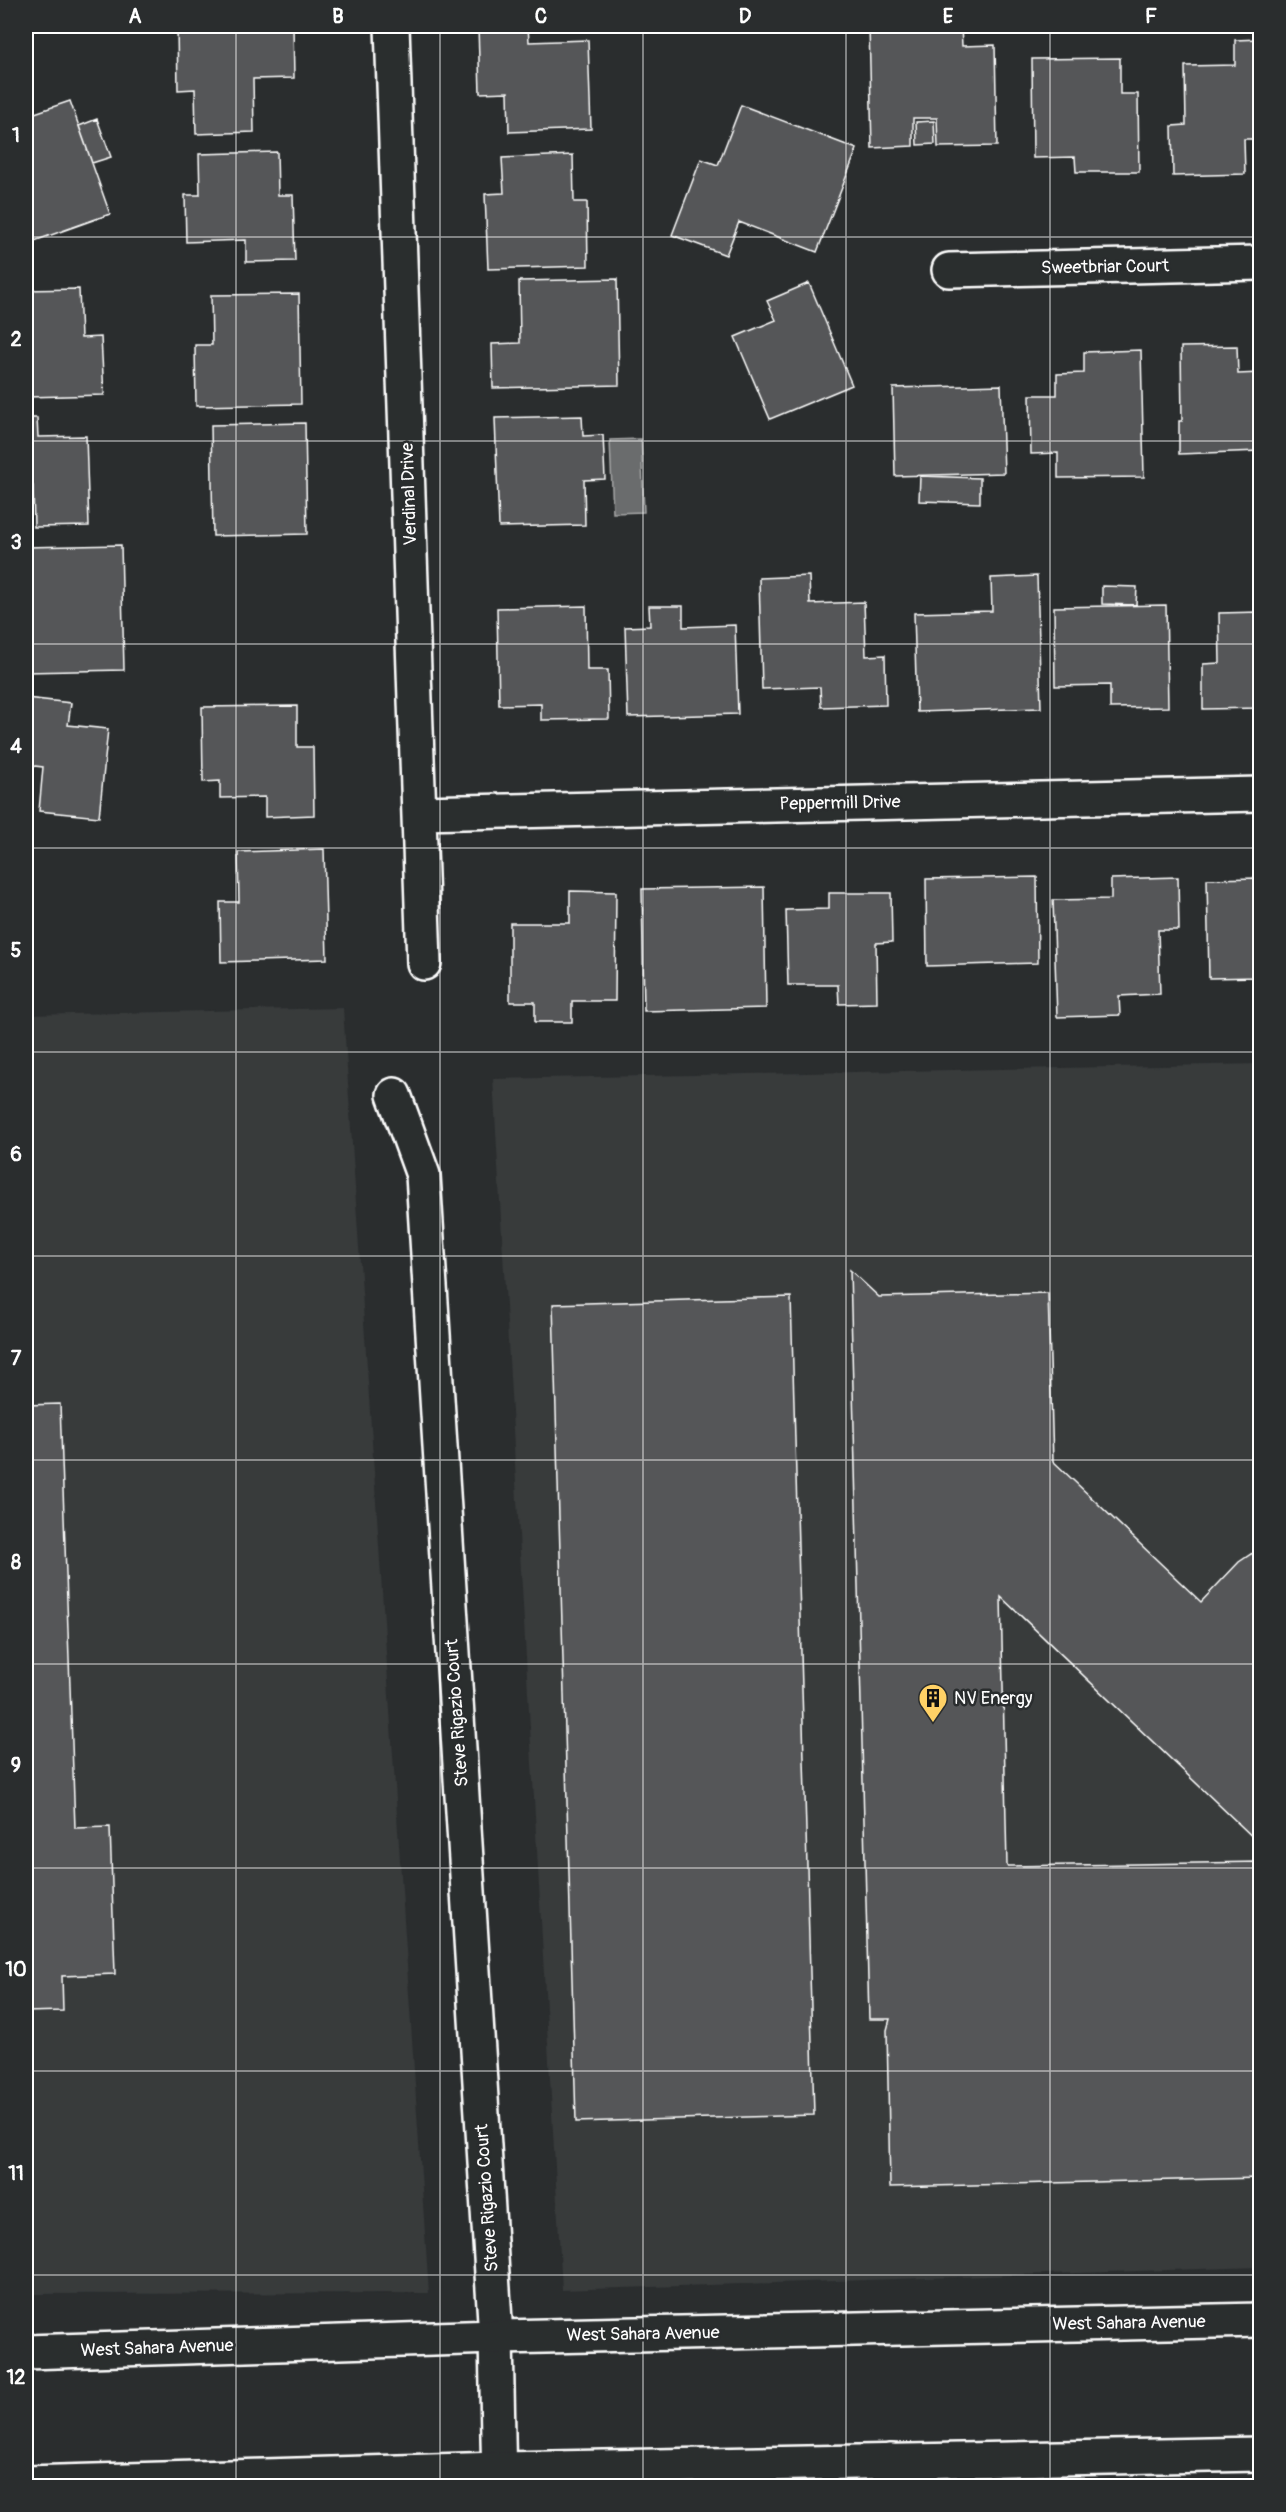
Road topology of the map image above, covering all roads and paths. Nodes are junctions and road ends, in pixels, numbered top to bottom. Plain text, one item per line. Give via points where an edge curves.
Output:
1 (392, 26) edge
2 (1260, 263) edge
3 (949, 270) dead end
4 (1260, 794) edge
5 (420, 813) junction
6 (424, 963) dead end
7 (394, 1095) dead end
8 (1260, 2320) edge
9 (496, 2337) junction
10 (26, 2352) edge
11 (1260, 2454) edge
12 (892, 2474) edge
13 (499, 2478) edge
14 (26, 2483) edge

1 - 5 street, Verdinal Drive
2 - 3 street, Sweetbriar Court
4 - 5 street, Peppermill Drive
5 - 6 street, Verdinal Drive
7 - 9 street, Steve Rigazio Court via 423,1175
8 - 9 street, West Sahara Avenue
9 - 10 street, West Sahara Avenue
9 - 13 street, Steve Rigazio Court
11 - 12 street
12 - 13 street
13 - 14 street

